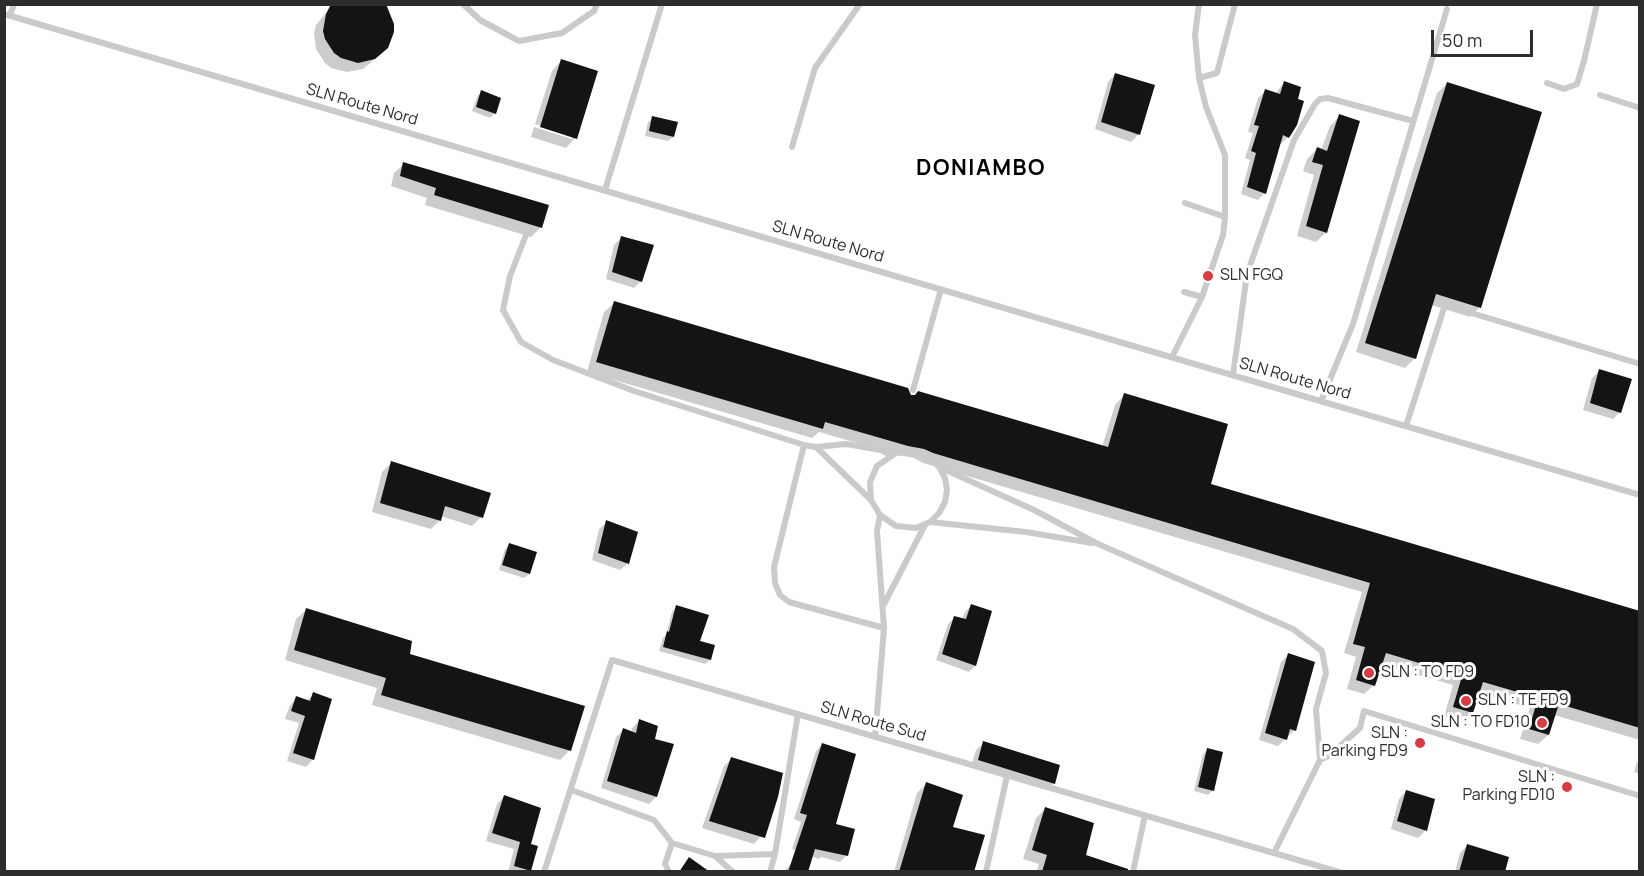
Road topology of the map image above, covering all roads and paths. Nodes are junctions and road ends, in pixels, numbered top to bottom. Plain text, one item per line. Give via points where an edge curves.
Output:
1 (14, 4) edge
2 (463, 4) edge
3 (597, 4) edge
4 (662, 4) edge
5 (860, 4) edge
6 (1199, 4) edge
7 (1235, 4) edge
8 (1597, 4) edge
9 (1447, 9) dead end
10 (7, 14) edge
11 (1199, 78) junction
12 (1547, 83) dead end
13 (1600, 95) dead end
14 (1640, 108) edge
15 (1413, 121) junction
16 (792, 147) dead end
17 (605, 190) junction
18 (1185, 203) dead end
19 (1225, 217) junction
20 (528, 230) dead end
21 (941, 289) junction
22 (1184, 292) dead end
23 (1202, 297) junction
24 (1172, 357) junction
25 (1640, 364) edge
26 (1233, 375) junction
27 (913, 390) dead end
28 (1322, 401) junction
29 (1406, 426) junction
30 (899, 444) dead end
31 (804, 445) junction
32 (816, 447) junction
33 (902, 451) junction
34 (891, 455) junction
35 (939, 467) junction
36 (1640, 495) edge
37 (871, 500) junction
38 (880, 515) junction
39 (928, 523) junction
40 (1098, 544) junction
41 (883, 604) junction
42 (884, 628) junction
43 (798, 714) junction
44 (875, 737) junction
45 (1320, 760) junction
46 (1006, 776) junction
47 (571, 790) junction
48 (1640, 796) edge
49 (1145, 815) junction
50 (672, 843) junction
51 (1274, 853) junction
52 (775, 854) junction
53 (715, 856) junction
54 (1318, 868) edge
55 (544, 872) edge
56 (669, 872) edge
57 (733, 872) edge
58 (770, 872) edge
59 (986, 872) edge
60 (1133, 872) edge
61 (1338, 872) edge

1 - 10 lane
2 - 3 lane via 480,20 519,41 562,33 594,11
4 - 17 lane
5 - 16 lane via 815,68
6 - 11 lane
7 - 11 lane via 1217,72
8 - 12 lane via 1576,84 1564,89
9 - 15 lane
10 - 17 lane, SLN Route Nord
11 - 19 lane via 1225,155
13 - 14 lane
15 - 26 lane via 1328,98 1315,104 1294,140 1247,274
15 - 28 lane via 1353,324
17 - 21 lane, SLN Route Nord
18 - 19 lane
19 - 23 lane via 1223,235
20 - 31 lane via 510,276 503,310 520,342 553,360 634,392
21 - 24 lane, SLN Route Nord
21 - 27 lane
22 - 23 lane
23 - 24 lane
24 - 26 lane, SLN Route Nord
25 - 29 lane via 1445,305
26 - 28 lane, SLN Route Nord
28 - 29 lane, SLN Route Nord
29 - 36 lane, SLN Route Nord
30 - 33 lane
31 - 32 lane
31 - 42 lane via 774,567 780,596 789,602
32 - 34 lane via 846,444
32 - 37 lane
33 - 34 lane
33 - 35 lane via 923,454
34 - 37 lane via 877,466 870,482
35 - 39 lane via 945,478 945,502
35 - 40 lane
37 - 38 lane
38 - 39 lane via 887,522 906,528
38 - 41 lane via 877,531
39 - 40 lane via 1026,532
39 - 41 lane
40 - 45 lane via 1293,629 1322,651 1326,673 1316,709
41 - 42 lane
42 - 44 lane
43 - 44 lane, SLN Route Sud
43 - 47 lane, SLN Route Sud via 612,660
43 - 52 lane
44 - 46 lane, SLN Route Sud
45 - 48 lane via 1360,728 1364,711
45 - 51 lane
46 - 49 lane, SLN Route Sud
46 - 59 lane
47 - 50 lane via 654,820
47 - 55 lane, SLN Route Sud
49 - 51 lane, SLN Route Sud
49 - 60 lane
50 - 53 lane
50 - 56 lane via 665,864
51 - 54 lane, SLN Route Sud
52 - 53 lane
52 - 58 lane
53 - 57 lane
54 - 61 lane, SLN Route Sud

